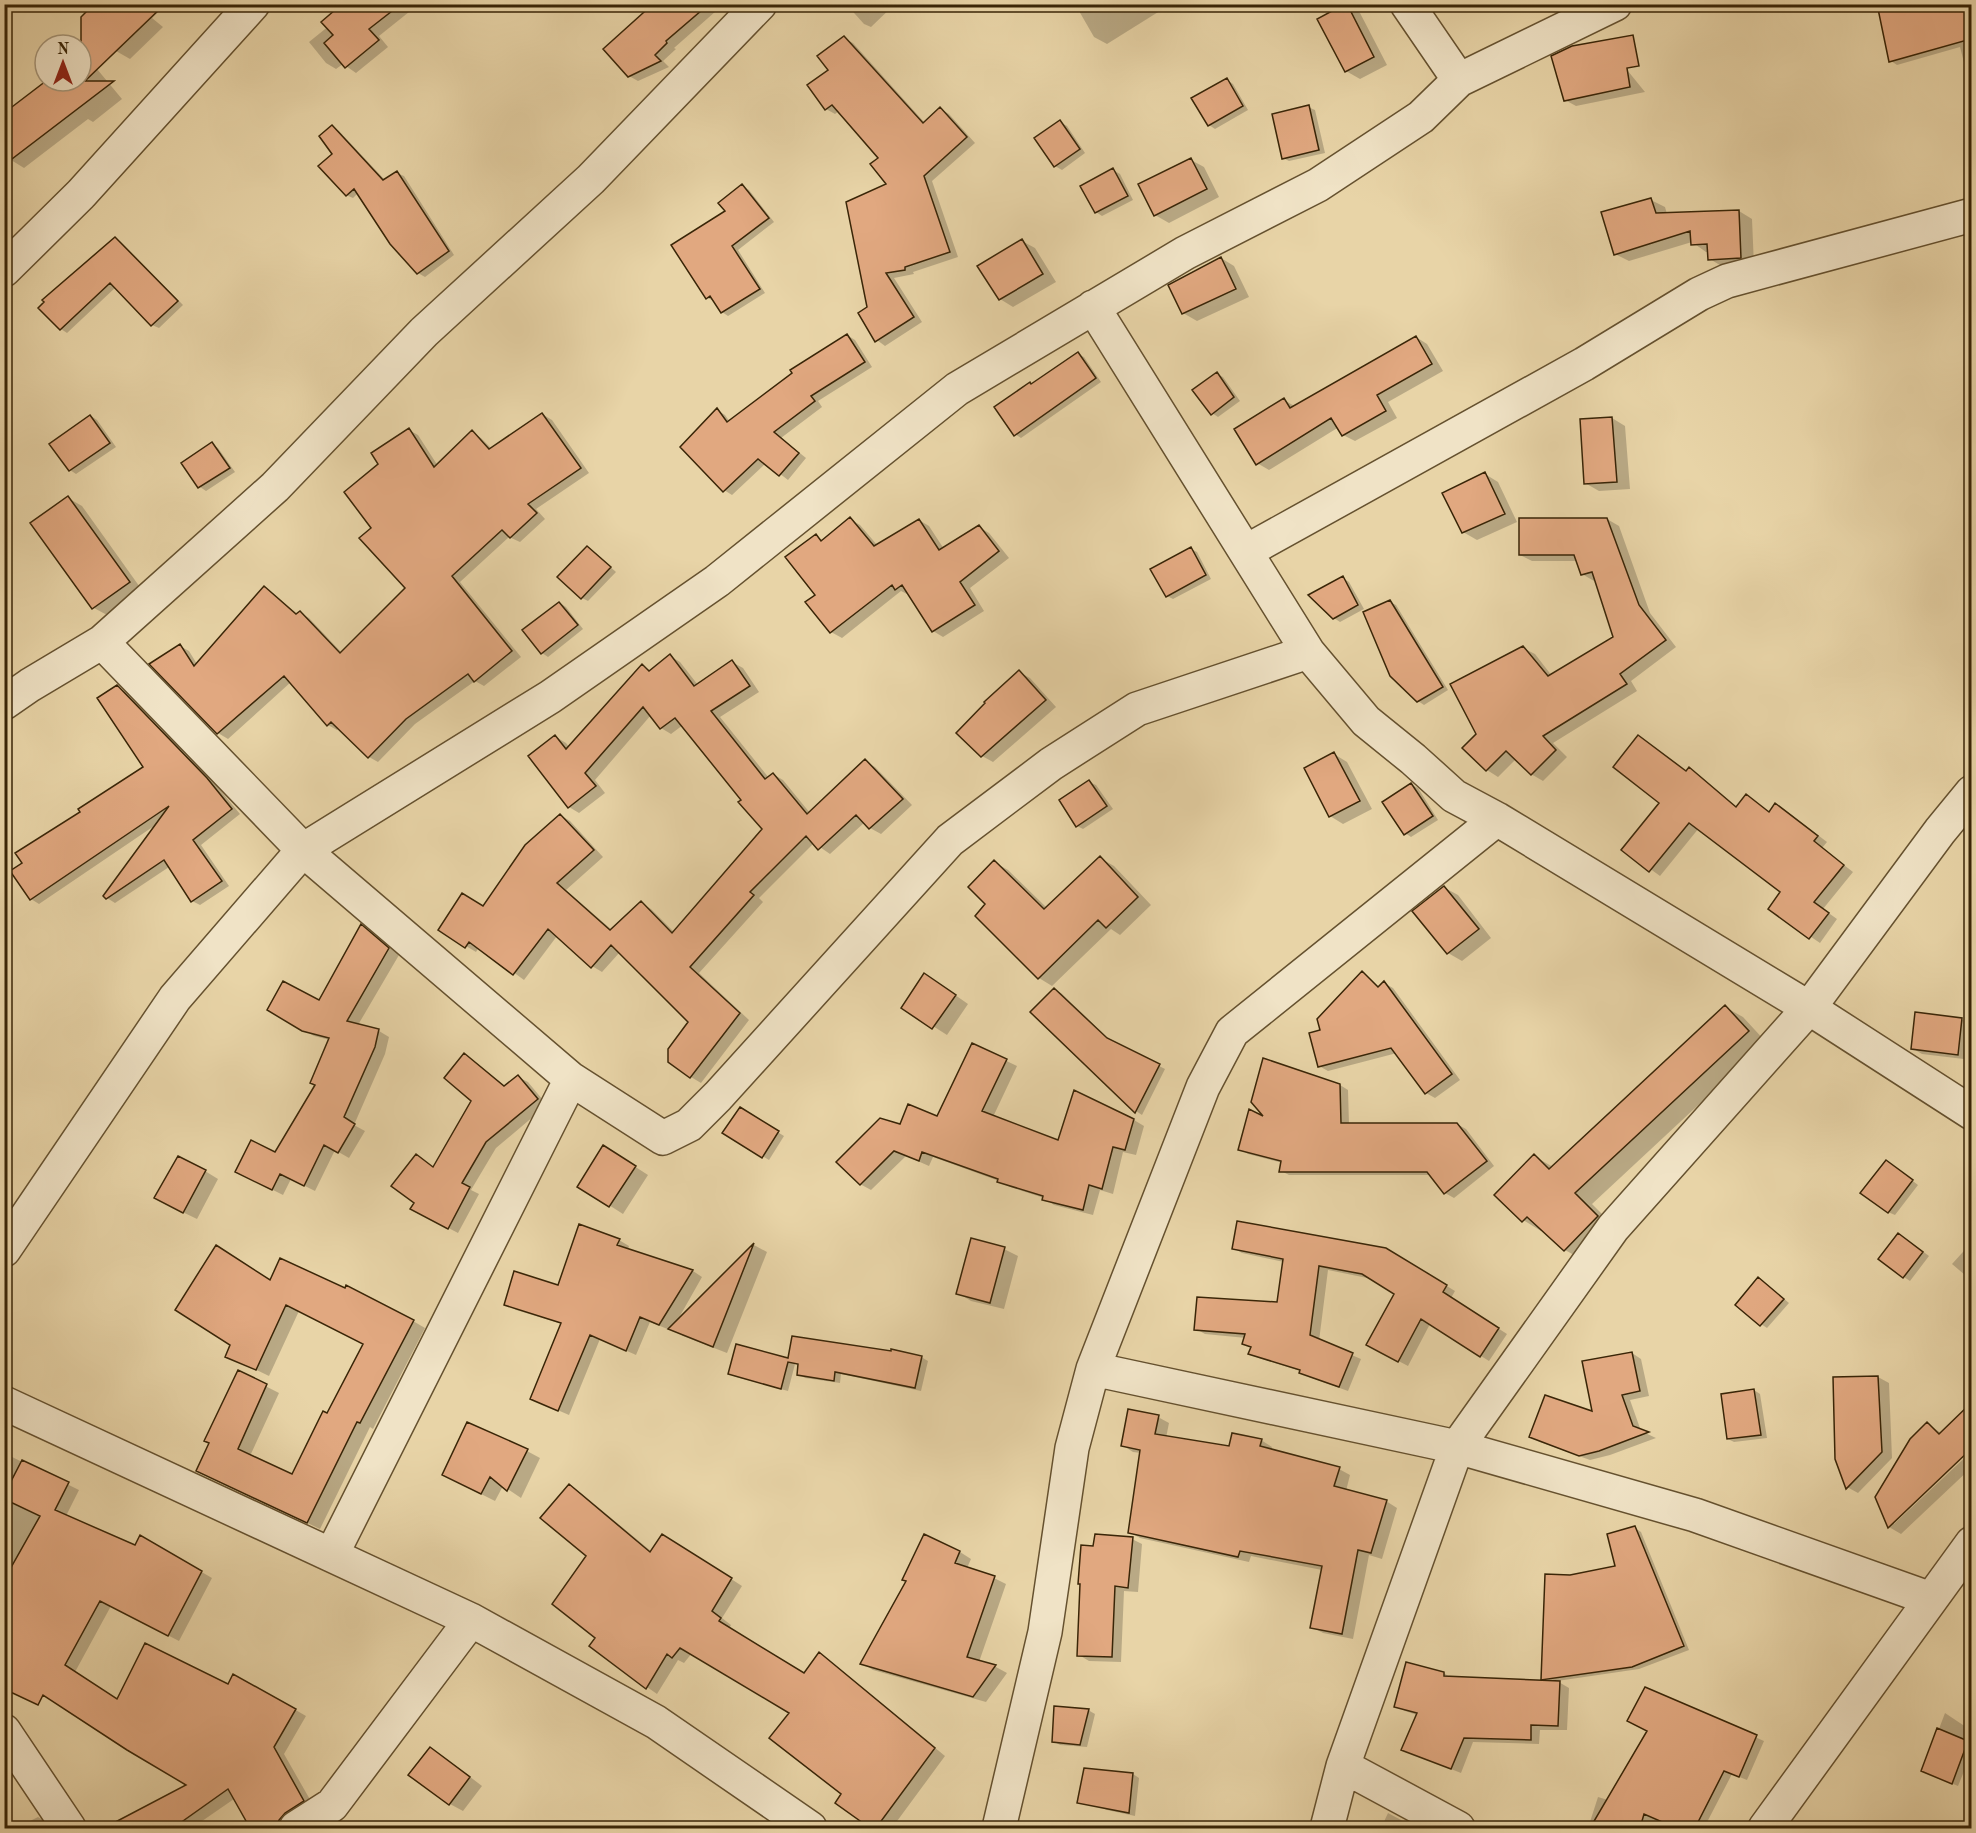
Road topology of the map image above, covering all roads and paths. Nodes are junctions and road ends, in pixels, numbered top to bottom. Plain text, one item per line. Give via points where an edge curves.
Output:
1 (253, 4) edge
2 (760, 4) edge
3 (1407, 4) edge
4 (1616, 4) edge
5 (1459, 80) junction
6 (1971, 215) edge
7 (4, 270) edge
8 (1093, 307) junction
9 (1247, 552) junction
10 (102, 642) junction
11 (1308, 652) junction
12 (4, 703) edge
13 (1971, 792) edge
14 (1497, 819) junction
15 (303, 850) junction
16 (1809, 1008) junction
17 (571, 1079) junction
18 (1971, 1113) edge
19 (4, 1250) edge
20 (1093, 1369) junction
21 (4, 1403) edge
22 (1457, 1447) junction
23 (1971, 1543) edge
24 (332, 1554) junction
25 (1931, 1599) junction
26 (471, 1620) junction
27 (4, 1731) edge
28 (1343, 1766) junction
29 (69, 1828) edge
30 (296, 1828) edge
31 (810, 1828) edge
32 (999, 1828) edge
33 (1327, 1828) edge
34 (1458, 1828) edge
35 (1765, 1828) edge

1 - 7 street via 81,194
2 - 10 street via 591,179 424,332 275,487
3 - 5 street
4 - 5 street
5 - 8 street via 1421,117 1318,186 1185,253
6 - 9 street via 1727,281
8 - 9 street
8 - 15 street via 957,389 717,581 550,697
9 - 11 street
10 - 12 street
10 - 15 street
11 - 14 street via 1366,721 1454,796
11 - 17 street via 1137,709 1051,764 950,840 689,1125 663,1138
13 - 16 street
14 - 16 street
14 - 20 street via 1233,1032 1203,1087
15 - 17 street
15 - 19 street via 175,998
16 - 18 street
16 - 22 street via 1613,1227
17 - 24 street
20 - 22 street
20 - 32 street via 1071,1448 1045,1632
21 - 24 street
22 - 25 street via 1695,1515
22 - 28 street
23 - 25 street
24 - 26 street
25 - 35 street
26 - 30 street via 332,1805
26 - 31 street via 656,1722
27 - 29 street
28 - 33 street
28 - 34 street

